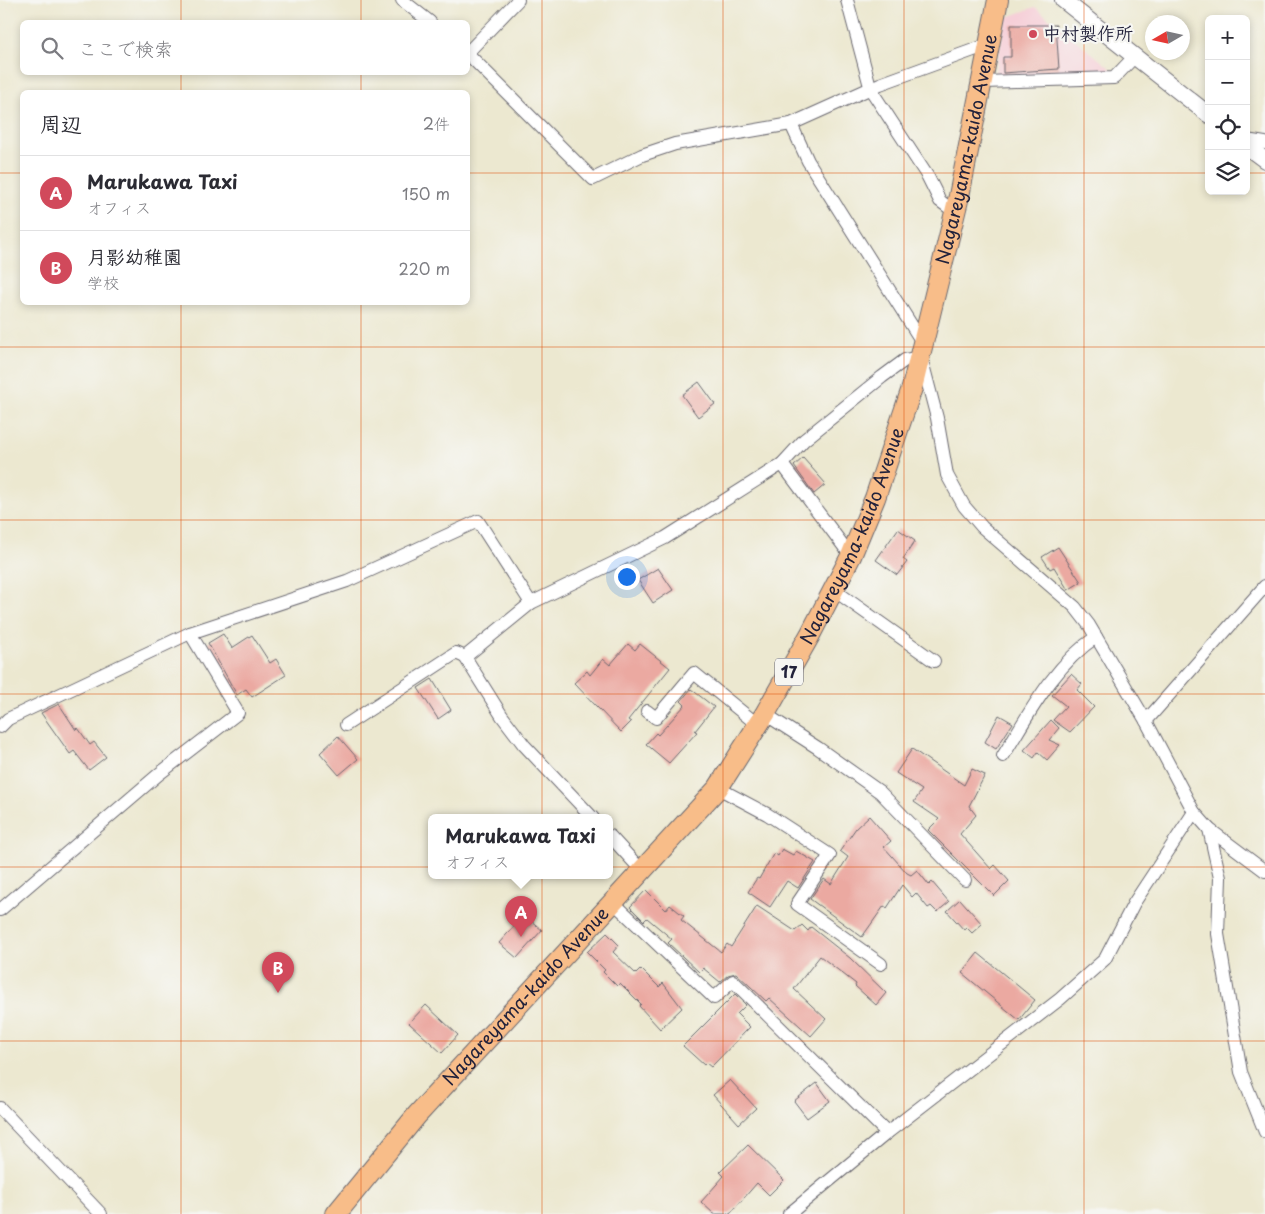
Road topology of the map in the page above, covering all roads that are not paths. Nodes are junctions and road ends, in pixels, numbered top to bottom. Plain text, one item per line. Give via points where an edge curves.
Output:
1 (402, 0) edge
2 (518, 0) edge
3 (847, 0) edge
4 (998, 0) edge
5 (1063, 0) edge
6 (427, 20) edge
7 (990, 44) junction
8 (470, 51) edge
9 (470, 55) edge
10 (1135, 56) junction
11 (983, 82) junction
12 (871, 90) junction
13 (1205, 113) edge
14 (791, 124) junction
15 (1250, 141) edge
16 (1265, 143) edge
17 (1250, 149) edge
18 (1265, 160) edge
19 (955, 212) junction
20 (922, 351) junction
21 (782, 464) junction
22 (851, 556) junction
23 (1265, 586) edge
24 (834, 590) junction
25 (530, 603) junction
26 (190, 633) junction
27 (1096, 637) junction
28 (465, 657) junction
29 (934, 661) dead end
30 (647, 711) dead end
31 (761, 720) junction
32 (1146, 721) junction
33 (346, 725) dead end
34 (0, 727) edge
35 (1004, 756) dead end
36 (718, 788) junction
37 (1194, 812) junction
38 (589, 814) edge
39 (1209, 829) junction
40 (613, 839) edge
41 (1265, 870) edge
42 (643, 872) junction
43 (966, 880) dead end
44 (614, 903) junction
45 (0, 910) edge
46 (881, 964) dead end
47 (0, 1108) edge
48 (1265, 1132) edge
49 (888, 1133) junction
50 (101, 1214) edge
51 (336, 1214) edge
52 (789, 1214) edge

1 - 6 street
2 - 8 street
3 - 12 street
4 - 7 main road, Nagareyama-kaido Avenue / 17
5 - 10 street
7 - 11 main road, Nagareyama-kaido Avenue / 17
7 - 12 street
9 - 14 street via 593,179 642,155 675,144
10 - 11 street via 1114,78
10 - 13 street
11 - 19 main road, Nagareyama-kaido Avenue / 17
12 - 14 street
12 - 19 street via 940,201
14 - 20 street via 808,161
15 - 16 street
17 - 18 street
19 - 20 main road, Nagareyama-kaido Avenue / 17
20 - 21 street via 882,376 804,440
20 - 22 main road, Nagareyama-kaido Avenue / 17 via 902,419
20 - 27 street via 947,475 964,506 982,527 1075,607
21 - 22 street
21 - 25 street via 665,538
22 - 24 main road, Nagareyama-kaido Avenue / 17
23 - 32 street
24 - 29 street
24 - 31 main road, Nagareyama-kaido Avenue / 17
25 - 26 street via 478,521 347,581
25 - 28 street
26 - 34 street via 8,719
26 - 45 street via 238,713 159,774
27 - 32 street
27 - 35 street via 1082,647 1042,693
28 - 33 street via 456,653
28 - 38 street via 524,745
30 - 31 street via 656,718 694,673
31 - 36 main road, Nagareyama-kaido Avenue / 17
31 - 43 street via 818,748 880,792
32 - 37 street
36 - 42 main road, Nagareyama-kaido Avenue / 17
36 - 46 street via 767,814 830,855 797,904
37 - 39 street
37 - 49 street via 1134,903 1105,959 1045,1011
39 - 41 street
39 - 48 street via 1220,878 1218,934 1241,1072
40 - 42 street
42 - 44 main road, Nagareyama-kaido Avenue / 17
44 - 49 street via 714,998 733,981
44 - 51 main road, Nagareyama-kaido Avenue / 17 via 454,1074
47 - 50 street
49 - 52 street

